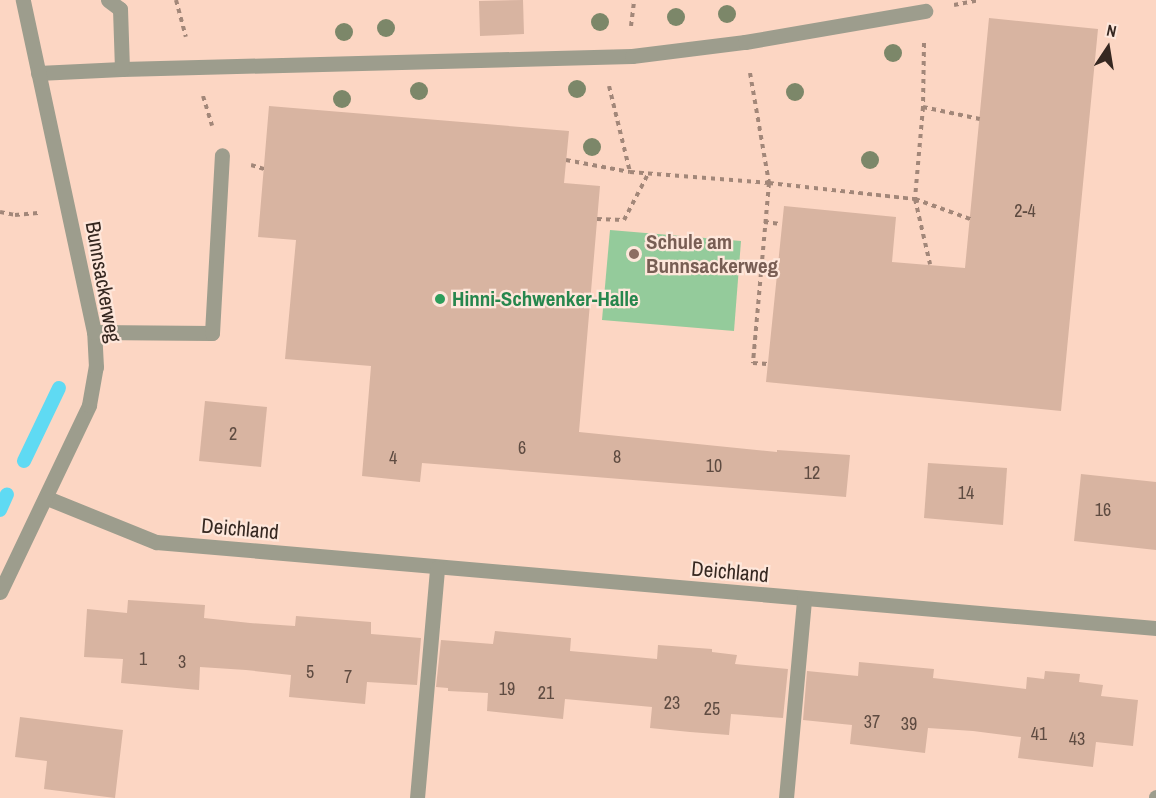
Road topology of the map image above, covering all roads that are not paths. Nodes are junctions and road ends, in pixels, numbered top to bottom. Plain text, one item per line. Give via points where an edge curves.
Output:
1 (23, 0) edge
2 (108, 0) edge
3 (925, 11) road end
4 (122, 69) junction
5 (38, 73) junction
6 (222, 156) dead end
7 (94, 332) junction
8 (46, 498) junction
9 (438, 568) junction
10 (0, 592) edge
11 (804, 599) junction
12 (1156, 628) edge
13 (417, 798) edge
14 (786, 798) edge

1 - 5 street, Bunnsackerweg
2 - 4 street via 120,9
3 - 4 street via 745,42 632,56
4 - 5 street
5 - 7 street, Bunnsackerweg
6 - 7 street via 212,333
7 - 8 street, Bunnsackerweg via 96,367 89,405
8 - 9 street, Deichland via 156,542
8 - 10 street, Bunnsackerweg
9 - 11 street, Deichland
9 - 13 street
11 - 12 street, Deichland
11 - 14 street

